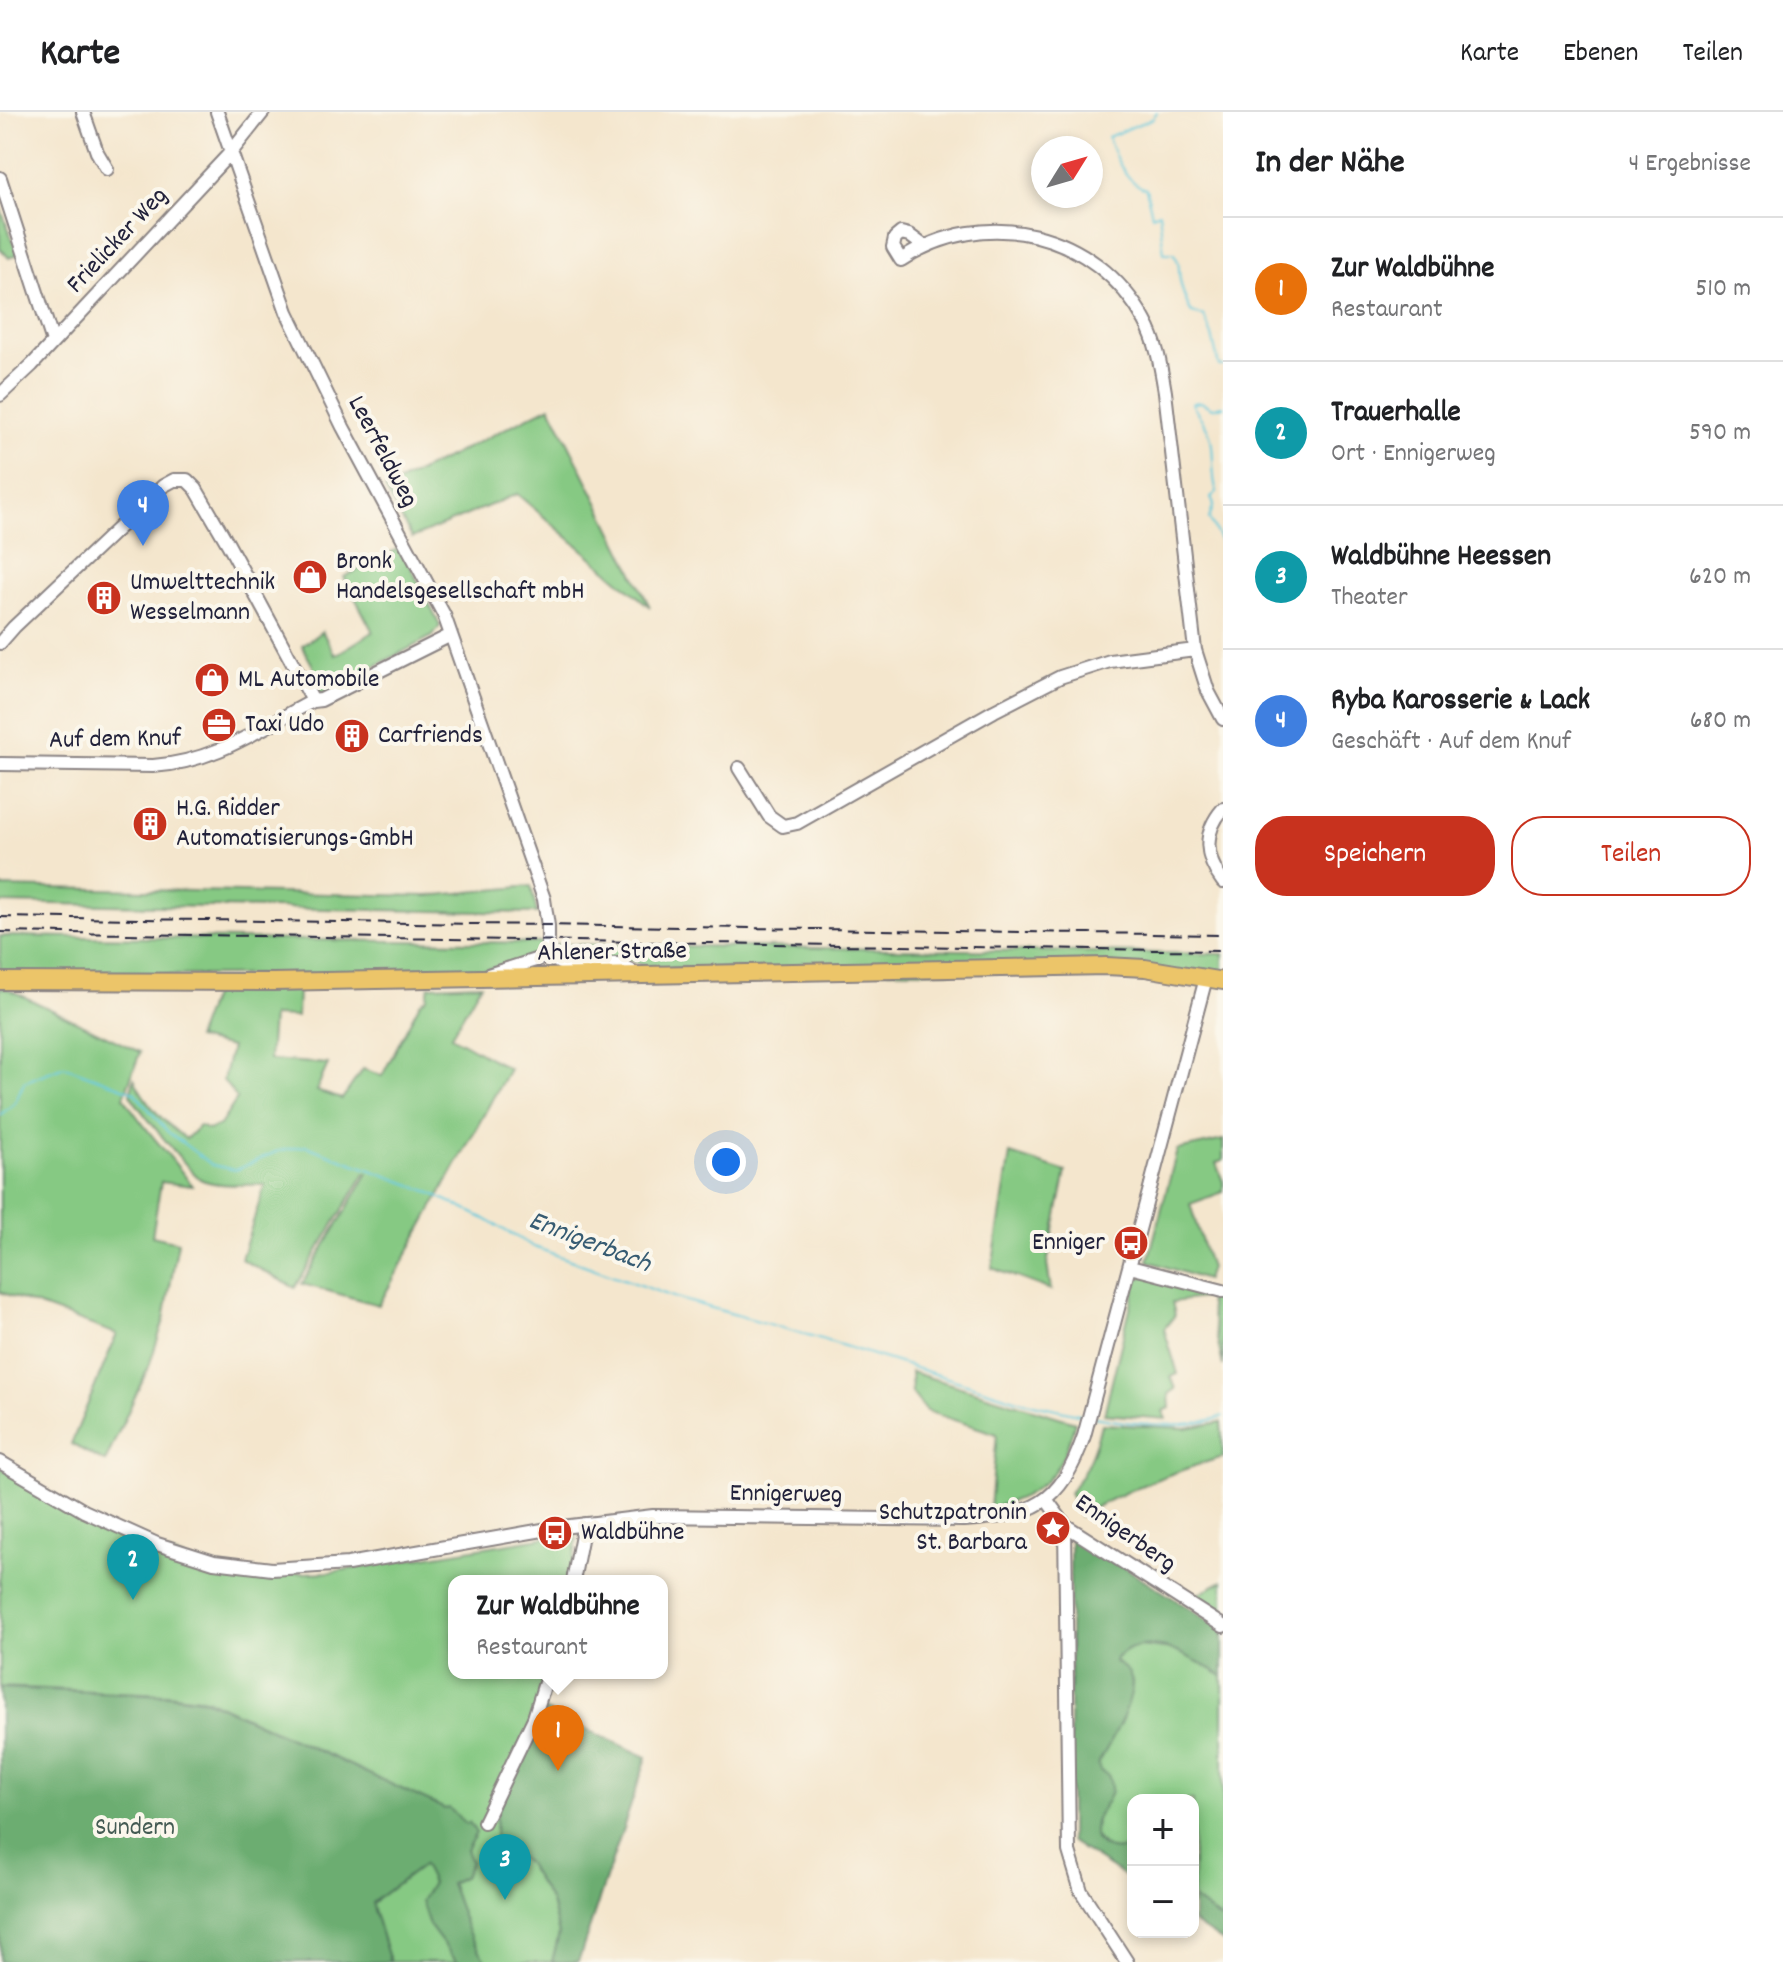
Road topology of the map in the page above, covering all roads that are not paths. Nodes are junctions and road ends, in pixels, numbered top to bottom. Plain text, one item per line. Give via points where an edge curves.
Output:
1 (83, 112) edge
2 (217, 112) edge
3 (263, 112) edge
4 (232, 151) junction
5 (107, 169) dead end
6 (0, 178) edge
7 (924, 246) dead end
8 (53, 342) junction
9 (0, 395) edge
10 (451, 635) junction
11 (0, 643) edge
12 (1195, 650) junction
13 (313, 701) junction
14 (1223, 719) edge
15 (0, 764) edge
16 (739, 768) dead end
17 (1223, 809) edge
18 (1223, 882) edge
19 (548, 956) junction
20 (643, 976) junction
21 (482, 979) junction
22 (1215, 979) edge
23 (0, 981) edge
24 (1130, 1267) junction
25 (1223, 1291) edge
26 (0, 1462) edge
27 (1046, 1499) junction
28 (584, 1524) junction
29 (1065, 1525) junction
30 (574, 1575) edge
31 (1223, 1626) edge
32 (546, 1679) edge
33 (484, 1822) dead end
34 (1127, 1962) edge

1 - 5 street
2 - 4 street, Leerfeldweg
3 - 4 street, Frielicker Weg
4 - 8 street, Frielicker Weg
4 - 10 street, Leerfeldweg via 293,326
6 - 8 street
7 - 12 street via 976,230 1040,237 1087,258 1118,284 1146,322 1163,378
8 - 9 street, Frielicker Weg
10 - 13 street, Auf dem Knuf
10 - 19 street, Leerfeldweg via 544,899
11 - 13 street via 163,486 187,480 222,533
12 - 14 street
12 - 16 street via 1110,661 1060,677 797,823 783,826 769,816
13 - 15 street, Auf dem Knuf via 202,759 177,764
17 - 18 street via 1207,840 1210,862
19 - 20 street via 560,963 617,964
19 - 21 street
20 - 21 main road, Ahlener Straße
20 - 22 main road, Ahlener Straße via 1106,966
21 - 23 main road, Ahlener Straße
22 - 24 street, Ennigerweg
24 - 25 street
24 - 27 street, Ennigerweg via 1078,1454
26 - 28 street, Ennigerweg via 145,1539 202,1559 272,1569 348,1564
27 - 28 street, Ennigerweg via 1017,1513 963,1520 653,1516
27 - 29 street, Ennigerberg
28 - 30 street
29 - 31 street, Ennigerberg
29 - 34 street via 1069,1851 1091,1909
32 - 33 street via 534,1718

